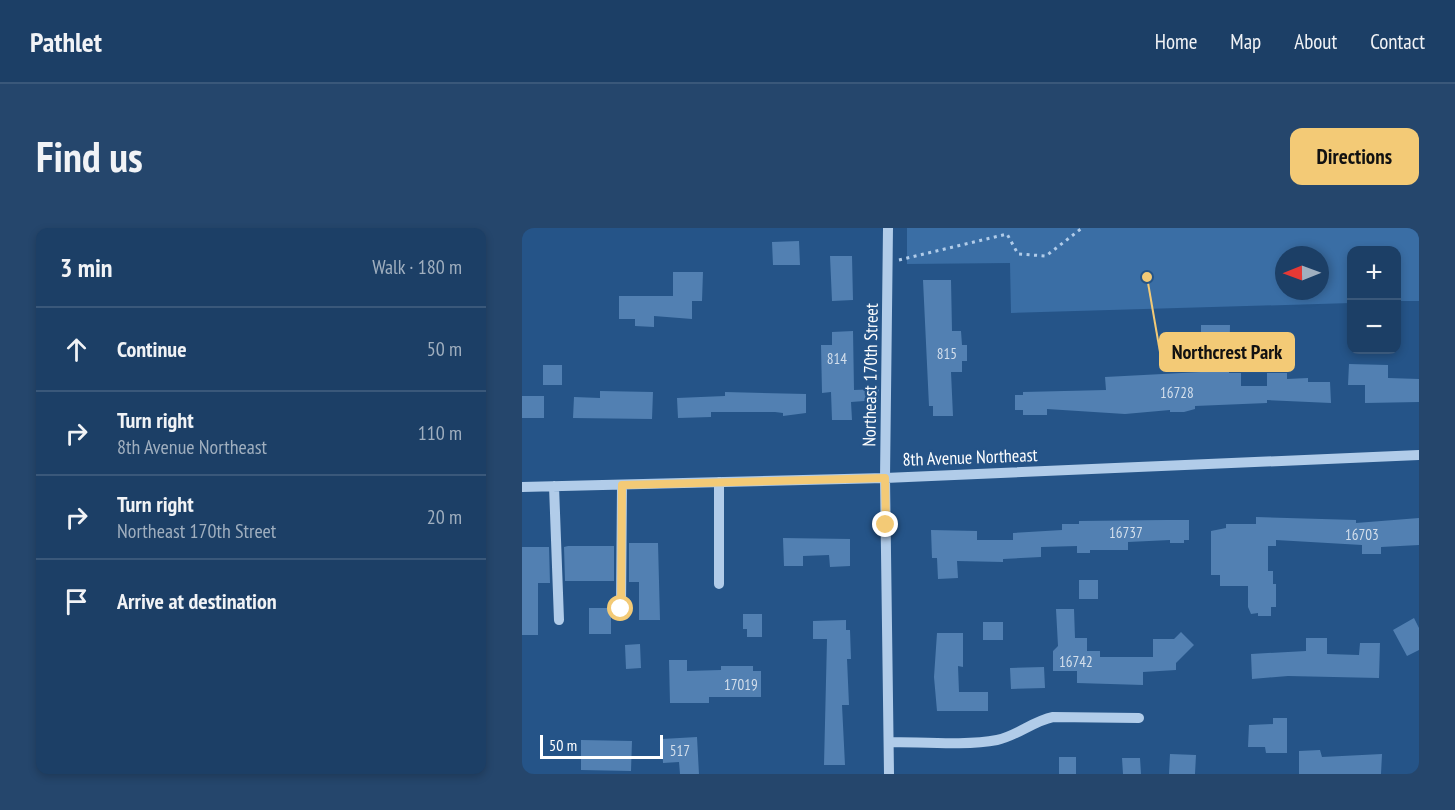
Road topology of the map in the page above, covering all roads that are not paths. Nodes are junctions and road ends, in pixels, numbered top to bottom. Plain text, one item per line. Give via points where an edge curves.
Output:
1 (888, 228) edge
2 (1419, 455) edge
3 (885, 478) junction
4 (719, 482) junction
5 (622, 485) junction
6 (554, 486) junction
7 (522, 487) edge
8 (719, 584) dead end
9 (621, 609) dead end
10 (559, 620) dead end
11 (1139, 718) dead end
12 (889, 742) junction
13 (890, 774) edge

1 - 3 street, Northeast 170th Street
2 - 3 street, 8th Avenue Northeast
3 - 4 street, 8th Avenue Northeast
3 - 12 street, Northeast 170th Street
4 - 5 street, 8th Avenue Northeast
4 - 8 street
5 - 6 street, 8th Avenue Northeast
5 - 9 street
6 - 7 street, 8th Avenue Northeast
6 - 10 street
11 - 12 street via 1053,717 989,741
12 - 13 street, Northeast 170th Street

